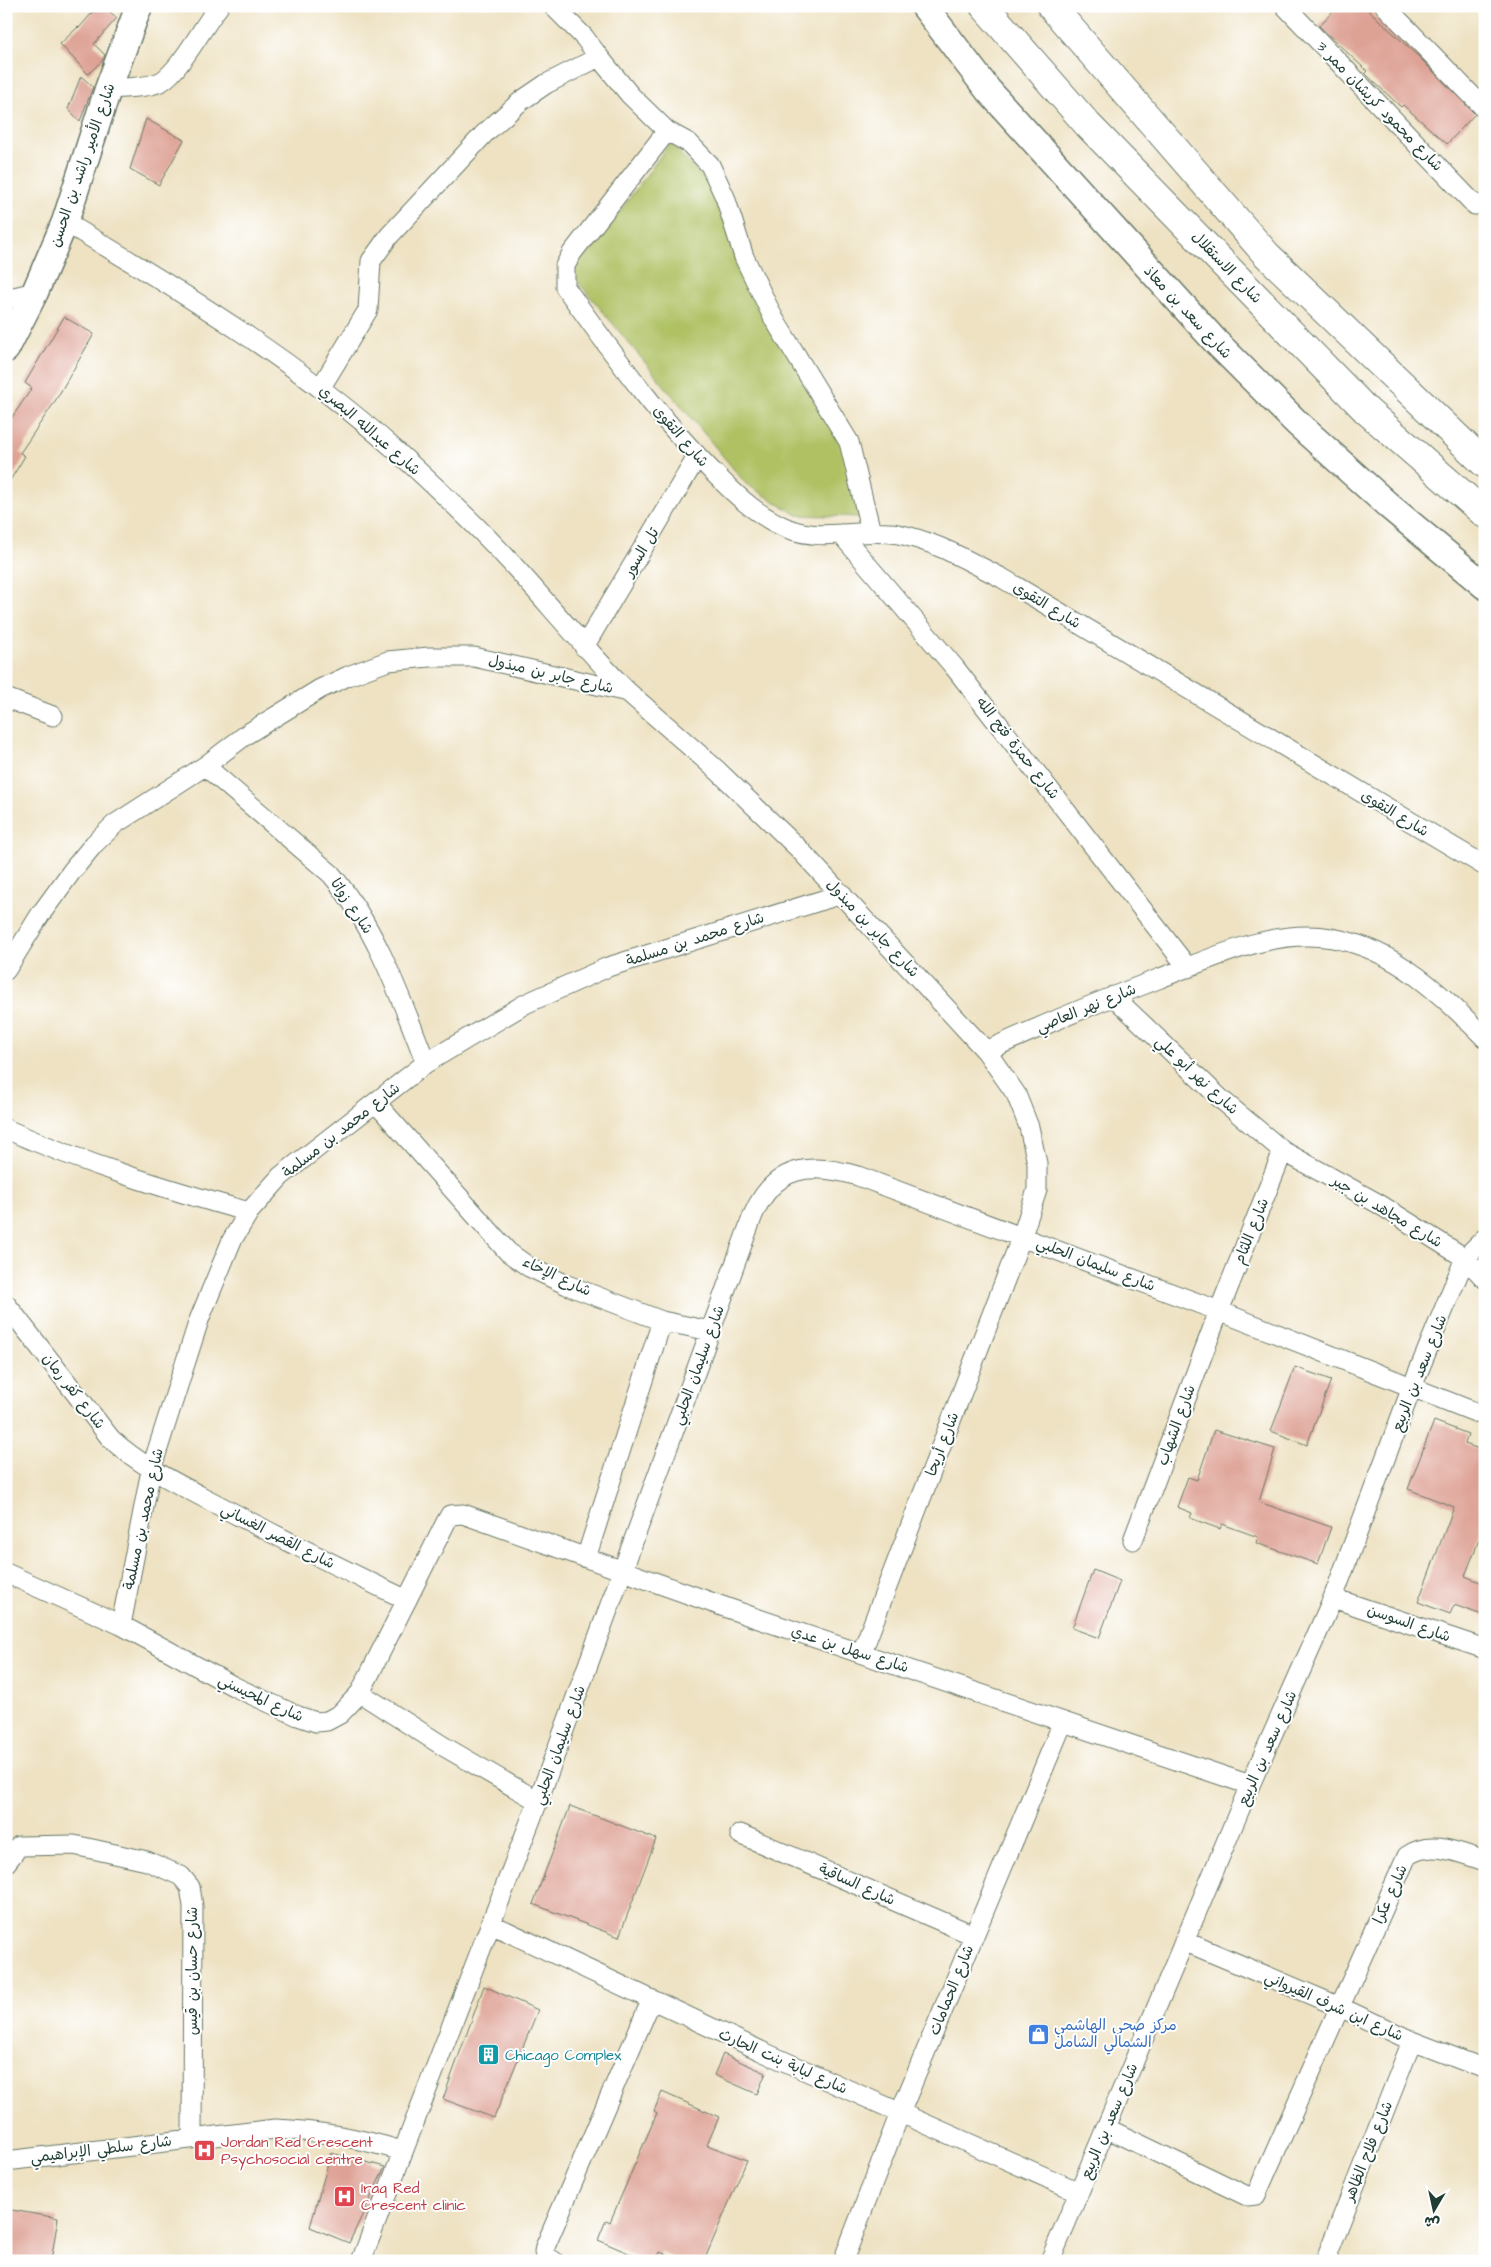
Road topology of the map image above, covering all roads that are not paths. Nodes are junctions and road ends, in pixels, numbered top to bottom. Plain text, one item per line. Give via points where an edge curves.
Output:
1 (139, 6) edge
2 (219, 6) edge
3 (553, 6) edge
4 (924, 6) edge
5 (984, 6) edge
6 (1051, 6) edge
7 (1285, 6) edge
8 (1385, 6) edge
9 (599, 57) junction
10 (108, 89) junction
11 (1485, 109) edge
12 (667, 131) junction
13 (1480, 204) edge
14 (65, 222) junction
15 (35, 292) junction
16 (6, 299) edge
17 (6, 349) edge
18 (321, 387) junction
19 (697, 457) junction
20 (1485, 464) edge
21 (1485, 514) edge
22 (871, 532) junction
23 (841, 534) junction
24 (1485, 586) edge
25 (584, 647) junction
26 (628, 692) junction
27 (6, 698) edge
28 (53, 716) dead end
29 (205, 766) junction
30 (1485, 866) edge
31 (842, 894) junction
32 (1188, 968) junction
33 (6, 970) edge
34 (1113, 996) junction
35 (1485, 1038) edge
36 (986, 1051) junction
37 (426, 1063) junction
38 (376, 1103) junction
39 (6, 1129) edge
40 (1283, 1151) junction
41 (249, 1212) junction
42 (1022, 1236) junction
43 (1485, 1238) edge
44 (1465, 1258) junction
45 (1485, 1279) edge
46 (6, 1304) edge
47 (1219, 1311) junction
48 (662, 1321) junction
49 (710, 1331) junction
50 (1412, 1387) junction
51 (1485, 1416) edge
52 (151, 1470) junction
53 (450, 1515) joint
54 (1133, 1540) dead end
55 (586, 1558) junction
56 (624, 1570) junction
57 (6, 1573) edge
58 (1333, 1598) junction
59 (407, 1600) junction
60 (121, 1625) junction
61 (1485, 1649) edge
62 (862, 1652) junction
63 (360, 1693) junction
64 (1063, 1722) junction
65 (1250, 1785) junction
66 (538, 1801) junction
67 (740, 1834) dead end
68 (1485, 1861) edge
69 (6, 1863) edge
70 (491, 1924) junction
71 (973, 1935) junction
72 (1184, 1941) junction
73 (651, 2001) junction
74 (1340, 2007) junction
75 (1412, 2041) junction
76 (1485, 2068) edge
77 (900, 2113) junction
78 (1106, 2128) junction
79 (192, 2138) junction
80 (402, 2151) junction
81 (6, 2161) edge
82 (1079, 2192) junction
83 (550, 2259) edge
84 (361, 2261) edge
85 (842, 2261) edge
86 (1050, 2261) edge
87 (1325, 2261) edge

1 - 10 street, شارع الأمير راشد بن الحسن
2 - 10 street via 175,68 161,82
3 - 9 street via 584,36
4 - 24 street, شارع سعد بن معاذ via 988,90 1216,342 1305,430
5 - 21 highway, شارع الاستقلال via 1088,125 1367,411
6 - 20 highway via 1266,254
7 - 13 street, شارع محمود كريشان ممر 3
8 - 11 street
9 - 12 street via 630,95
9 - 18 street via 546,84 521,101 486,133 383,243 371,261 368,310
10 - 14 street, شارع الأمير راشد بن الحسن
12 - 19 street, شارع التقوى via 572,253 565,266 564,278 566,287 610,349
12 - 22 street via 689,143 710,165 725,197 744,257 774,320 849,442
14 - 15 street, شارع الأمير راشد بن الحسن
14 - 18 street, شارع عبدالله البصري via 200,304
15 - 16 street
15 - 17 street, شارع الأمير راشد بن الحسن
18 - 25 street, شارع عبدالله البصري via 450,501 513,565
19 - 23 street, شارع التقوى via 745,503 765,517 789,529 809,534
19 - 25 street, تل السور
22 - 23 street, شارع التقوى
22 - 30 street, شارع التقوى via 923,541 1002,578
23 - 32 street, شارع حمزة فتح الله via 955,668
25 - 26 street, شارع عبدالله البصري
26 - 29 street, شارع جابر بن مبذول via 474,657 429,656 388,661 320,689 247,734
26 - 31 street, شارع جابر بن مبذول via 756,807
27 - 28 street
29 - 33 street, شارع جابر بن مبذول via 130,813 94,844 40,915
29 - 37 street, شارع زواتا via 331,874 347,893 388,966
31 - 36 street, شارع جابر بن مبذول
31 - 37 street, شارع محمد بن مسلمة via 608,967 525,1004
32 - 34 street, شارع نهر العاصي
32 - 35 street, شارع نهر العاصي via 1246,945 1307,936 1333,938 1394,960 1414,973
34 - 36 street, شارع نهر العاصي
34 - 40 street, شارع نهر أبو علي via 1222,1100
36 - 42 street, شارع جابر بن مبذول via 1016,1094 1029,1127 1037,1163 1037,1190
37 - 38 street, شارع محمد بن مسلمة
38 - 41 street, شارع محمد بن مسلمة via 282,1176
38 - 48 street, شارع الإخاء via 508,1252 567,1285
39 - 41 street via 163,1188
40 - 44 street, شارع مجاهد بن جبر via 1379,1204
40 - 47 street, شارع اللثام
41 - 52 street, شارع محمد بن مسلمة via 232,1240 199,1320
42 - 47 street, شارع سليمان الحلبي
42 - 49 street, شارع سليمان الحلبي via 835,1169 798,1170 770,1187 760,1200
42 - 62 street, شارع أريحا
43 - 44 street, شارع سعد بن الربيع
44 - 45 street, شارع مجاهد بن جبر
44 - 50 street, شارع سعد بن الربيع
46 - 52 street, شارع كفر رمان via 111,1439
47 - 50 street, شارع سليمان الحلبي
47 - 54 street, شارع الشهاب
48 - 49 street, شارع الإخاء
48 - 55 street
49 - 56 street, شارع سليمان الحلبي
50 - 51 street, شارع سليمان الحلبي
50 - 58 street, شارع سعد بن الربيع
52 - 59 street, شارع القصر الغساني via 320,1559
52 - 60 street, شارع محمد بن مسلمة
53 - 55 street, شارع سهل بن عدي via 463,1514
53 - 59 street, شارع المحيسني
55 - 56 street, شارع سهل بن عدي
56 - 62 street, شارع سهل بن عدي
56 - 66 street, شارع سليمان الحلبي
57 - 60 street, شارع المحيسني
58 - 61 street, شارع السوسن
58 - 65 street, شارع سعد بن الربيع
59 - 63 street, شارع المحيسني
60 - 63 street, شارع المحيسني via 235,1687 316,1722 327,1721 340,1714
62 - 64 street, شارع سهل بن عدي
63 - 66 street
64 - 65 street, شارع سهل بن عدي
64 - 71 street, شارع الحمامات
65 - 72 street, شارع سعد بن الربيع
66 - 70 street, شارع سليمان الحلبي
67 - 71 street, شارع الساقية
68 - 74 street, شارع عكرا via 1427,1847 1418,1848 1407,1856
69 - 79 street, شارع حسان بن قيس via 19,1846 74,1845 146,1861 180,1876 190,1887 193,1906
70 - 73 street, شارع لبابة بنت الحارث
70 - 80 street, شارع سليمان الحلبي
71 - 77 street, شارع الحمامات
72 - 74 street, شارع ابن شرف القيرواني
72 - 78 street, شارع سعد بن الربيع
73 - 77 street, شارع لبابة بنت الحارث
73 - 83 street via 545,2247 544,2252
74 - 75 street, شارع ابن شرف القيرواني
74 - 78 street, شارع عكرا via 1254,2196 1248,2196
75 - 76 street, شارع ابن شرف القيرواني
75 - 87 street, شارع فلاح الظاهر
77 - 82 street, شارع لبابة بنت الحارث
77 - 85 street, شارع الحمامات
78 - 82 street, شارع سعد بن الربيع
79 - 80 street, شارع سلطي الإبراهيمي via 275,2130 316,2131
79 - 81 street, شارع سلطي الإبراهيمي
80 - 84 street, شارع سليمان الحلبي
82 - 86 street, شارع سعد بن الربيع

